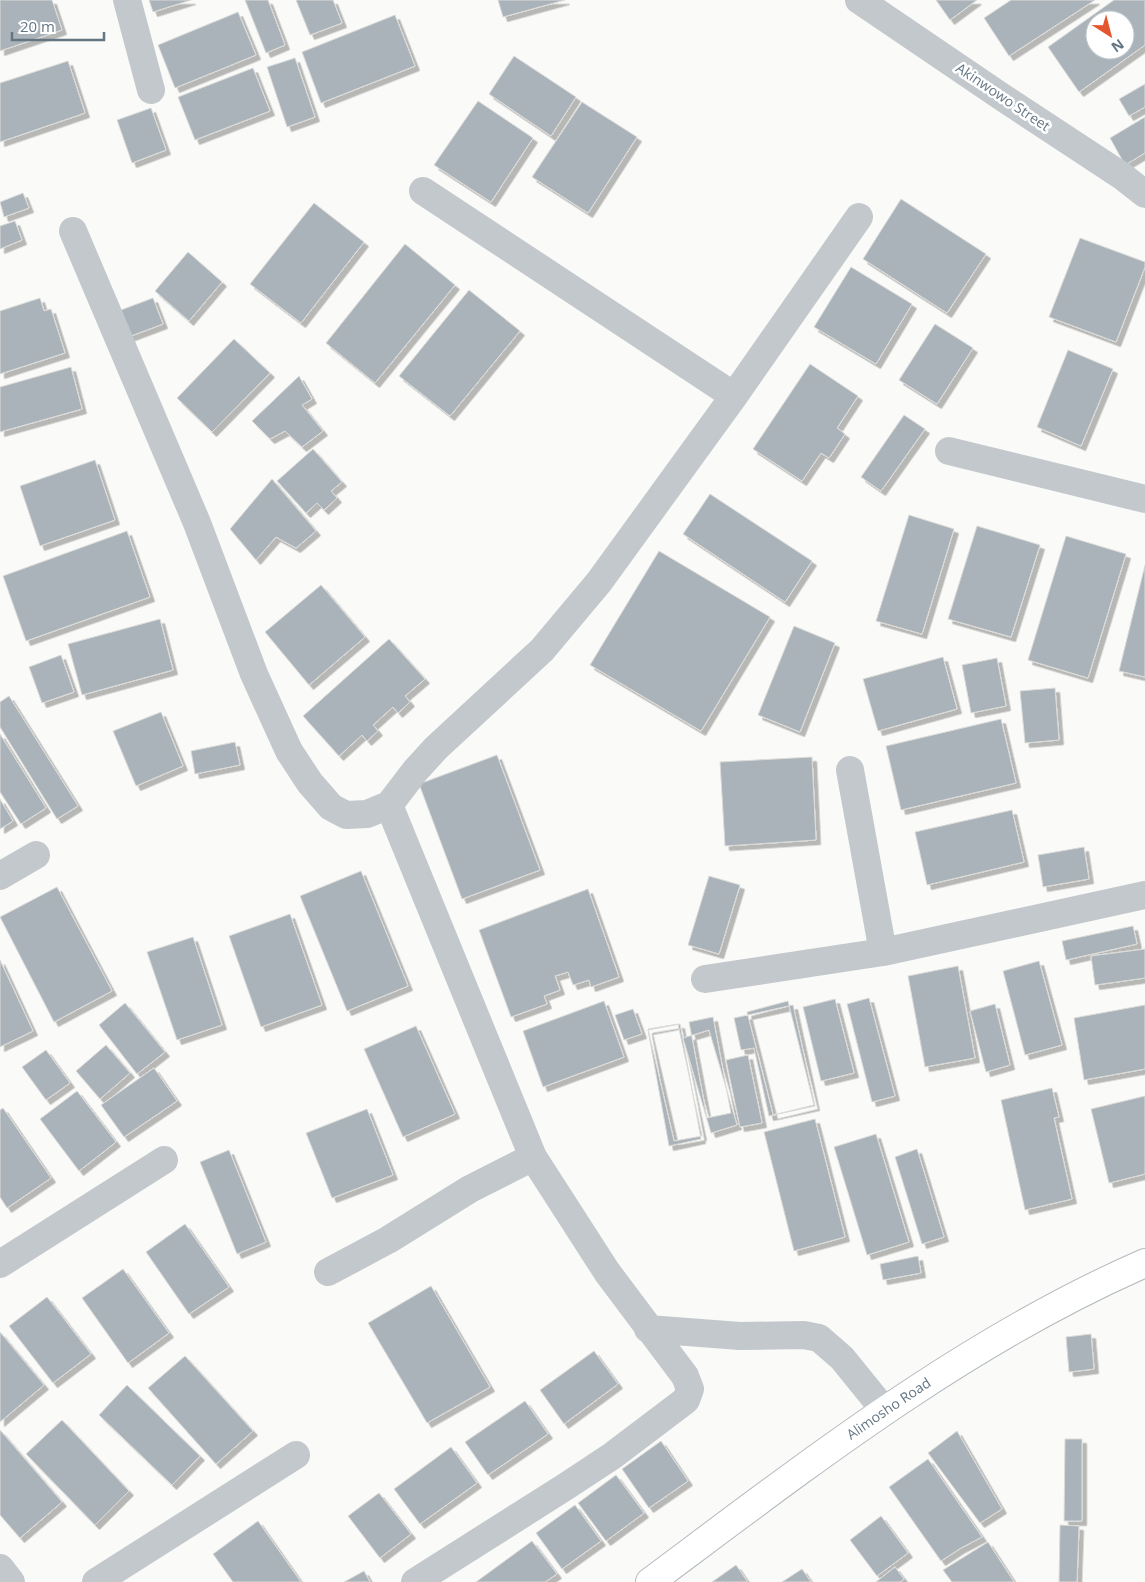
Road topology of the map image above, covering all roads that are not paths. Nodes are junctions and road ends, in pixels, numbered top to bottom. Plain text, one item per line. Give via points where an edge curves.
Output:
1 (126, 0) edge
2 (859, 0) edge
3 (151, 90) dead end
4 (423, 191) dead end
5 (1145, 194) edge
6 (859, 217) dead end
7 (73, 231) dead end
8 (734, 396) junction
9 (950, 451) dead end
10 (1145, 499) edge
11 (850, 770) dead end
12 (389, 805) junction
13 (36, 855) dead end
14 (0, 876) edge
15 (1145, 895) edge
16 (883, 952) junction
17 (704, 979) dead end
18 (533, 1157) junction
19 (164, 1160) dead end
20 (1145, 1263) edge
21 (0, 1264) edge
22 (328, 1272) dead end
23 (648, 1329) junction
24 (885, 1411) junction
25 (296, 1455) dead end
26 (0, 1568) edge
27 (10, 1582) edge
28 (96, 1582) edge
29 (415, 1582) edge
30 (650, 1582) edge

1 - 3 street
2 - 5 street, Akinwowo Street
4 - 8 street
6 - 8 street
7 - 12 street via 198,523 254,674 289,750 310,783 331,807 346,815 367,814
8 - 12 street via 599,582 542,650 436,748
9 - 10 street
11 - 16 street
12 - 18 street
13 - 14 street
15 - 16 street
16 - 17 street
18 - 22 street via 470,1189 388,1240
18 - 23 street
19 - 21 street
20 - 24 main road, Alimosho Road via 1014,1329
23 - 24 street via 819,1338 842,1358
23 - 29 street via 685,1376 690,1389 686,1400 612,1456
24 - 30 main road, Alimosho Road
25 - 28 street
26 - 27 street

